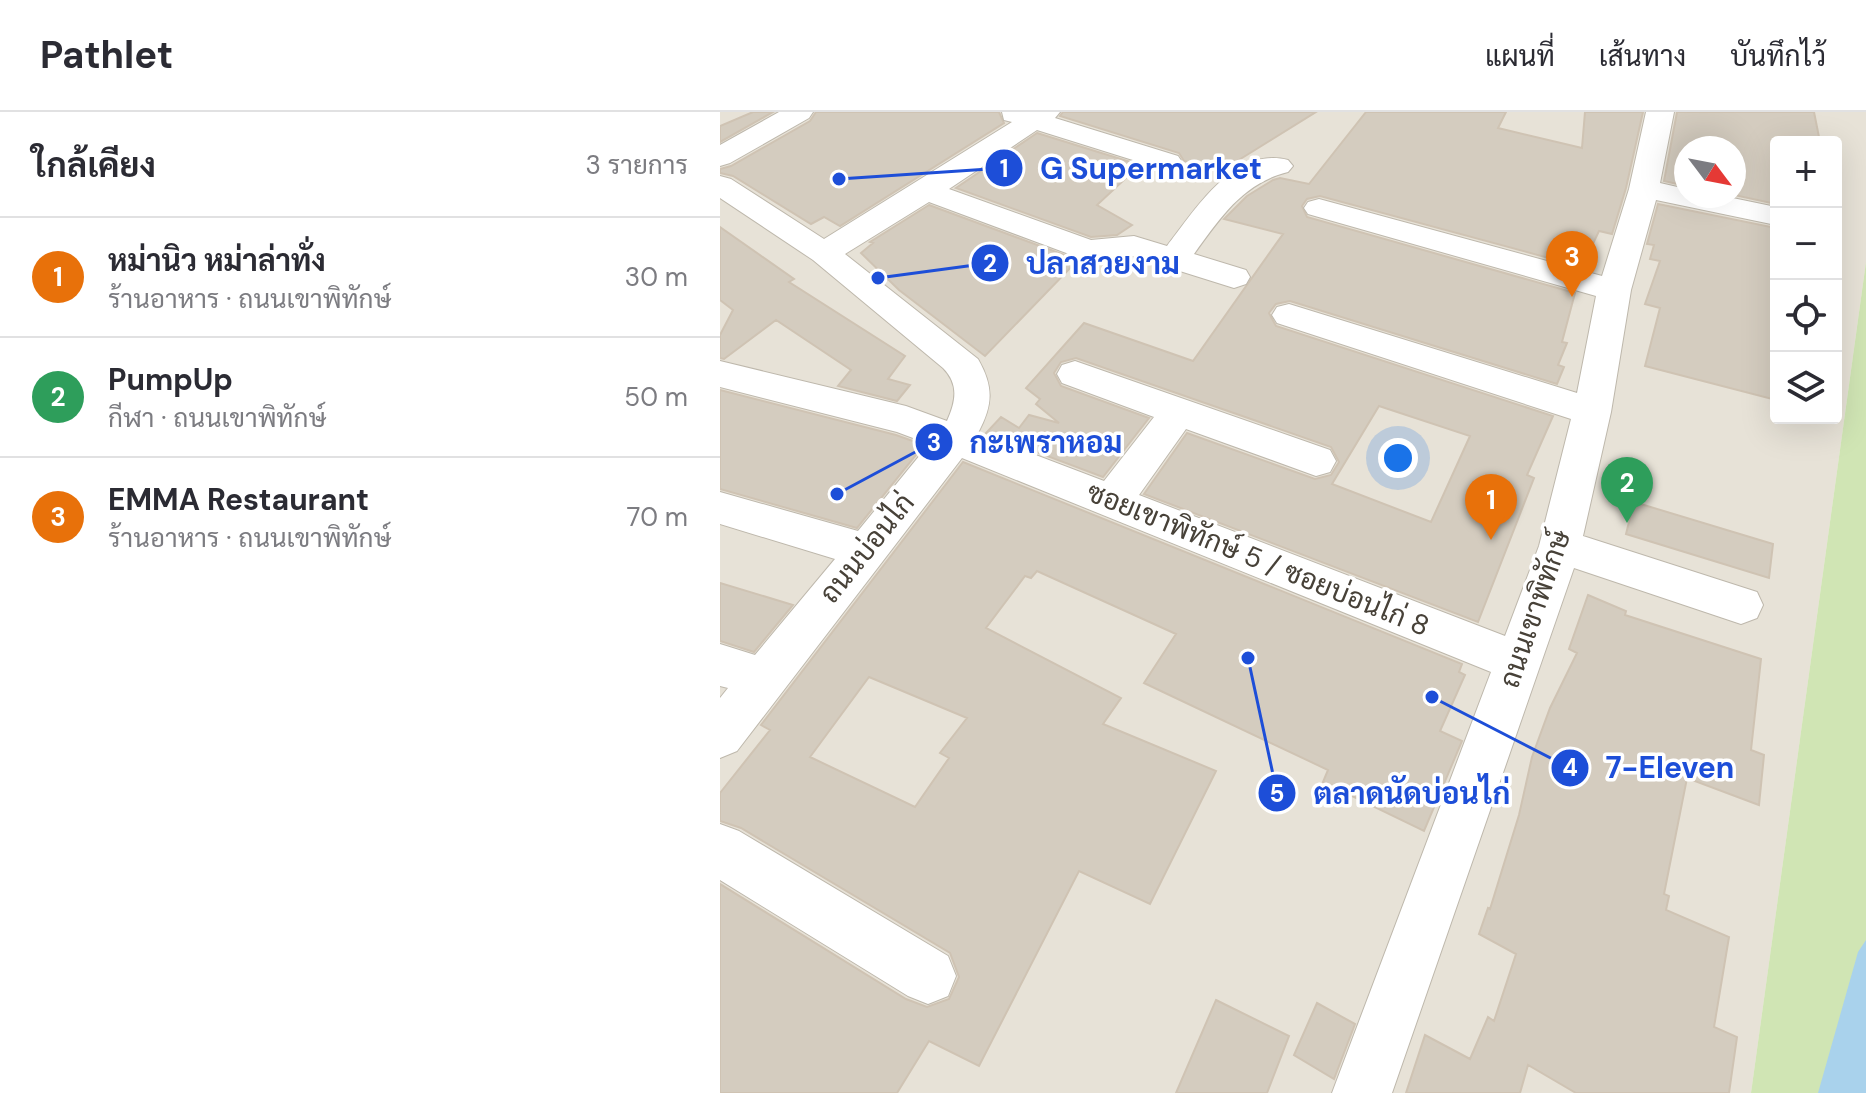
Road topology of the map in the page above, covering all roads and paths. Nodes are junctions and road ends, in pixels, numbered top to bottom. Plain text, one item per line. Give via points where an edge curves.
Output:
1 (799, 112) edge
2 (1654, 113) edge
3 (1029, 115) edge
4 (720, 157) edge
5 (1168, 162) dead end
6 (1278, 166) dead end
7 (720, 185) edge
8 (1644, 189) junction
9 (926, 191) junction
10 (1319, 208) dead end
11 (1770, 215) edge
12 (824, 253) junction
13 (1174, 259) junction
14 (1234, 277) dead end
15 (1614, 290) junction
16 (1289, 315) dead end
17 (720, 374) edge
18 (1075, 374) dead end
19 (1178, 412) junction
20 (1592, 412) junction
21 (955, 439) junction
22 (1316, 461) dead end
23 (1112, 501) junction
24 (720, 508) edge
25 (1560, 546) junction
26 (864, 550) junction
27 (1741, 605) dead end
28 (1517, 661) junction
29 (720, 665) edge
30 (763, 679) junction
31 (720, 735) edge
32 (720, 850) edge
33 (928, 976) dead end
34 (1362, 1093) edge

1 - 4 street
2 - 8 street, ถนนเขาพิทักษ์
3 - 5 street
3 - 9 street
6 - 13 street via 1262,167 1238,183
7 - 12 street, ถนนบ่อนไก่
8 - 11 street
8 - 15 street, ถนนเขาพิทักษ์
9 - 12 street
9 - 13 street via 1088,250 1134,246
10 - 15 street
12 - 21 street, ถนนบ่อนไก่ via 967,368 975,393 969,418
13 - 14 street
15 - 20 street, ถนนเขาพิทักษ์
16 - 20 street
17 - 21 street, ซอยเขาพิทักษ์ 5 / ซอยบ่อนไก่ 8 via 906,420
18 - 19 street
19 - 22 street
19 - 23 street
20 - 25 street, ถนนเขาพิทักษ์
21 - 23 street, ซอยเขาพิทักษ์ 5 / ซอยบ่อนไก่ 8
21 - 26 street, ถนนบ่อนไก่
23 - 28 street, ซอยเขาพิทักษ์ 5 / ซอยบ่อนไก่ 8
24 - 26 street
25 - 27 street
25 - 28 street, ถนนเขาพิทักษ์
26 - 30 street, ถนนบ่อนไก่
28 - 34 street, ถนนเขาพิทักษ์
29 - 30 street
30 - 31 street, ถนนบ่อนไก่
32 - 33 street

